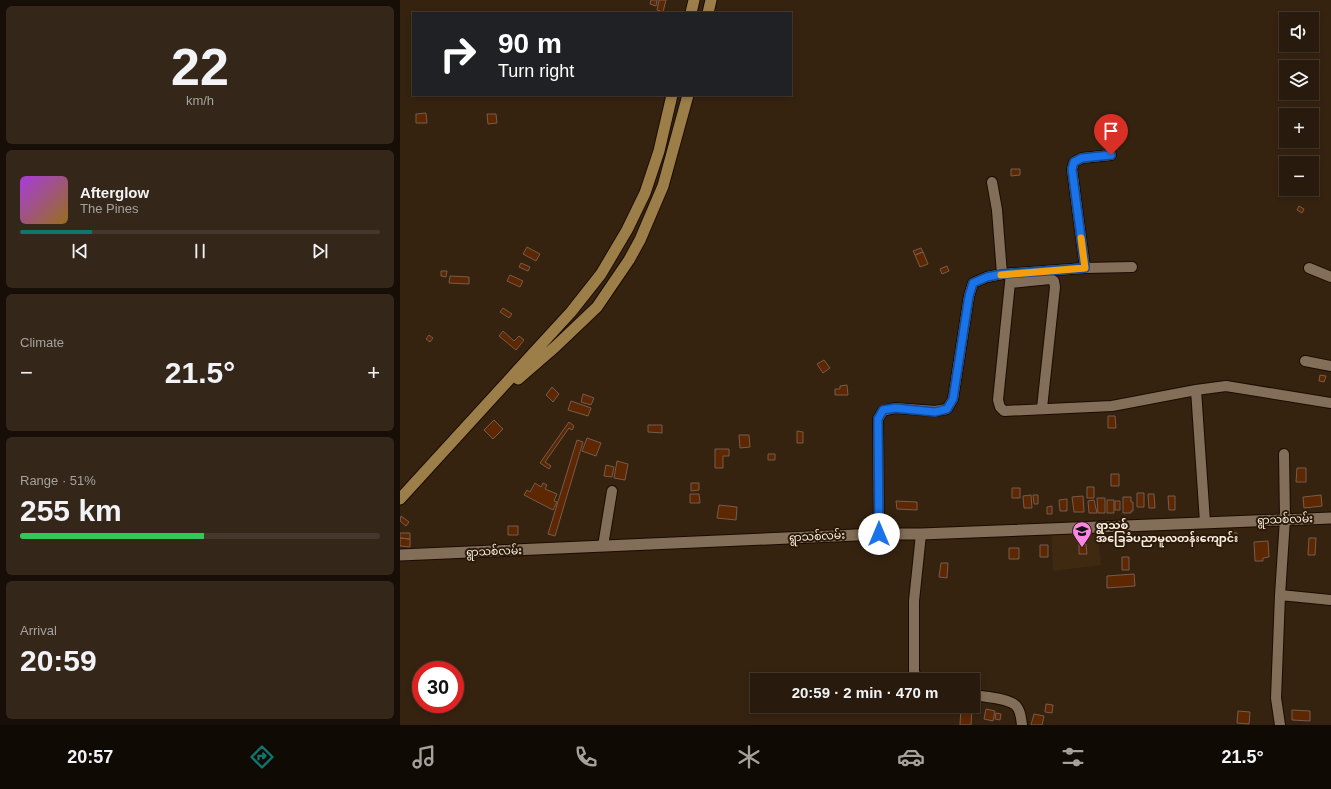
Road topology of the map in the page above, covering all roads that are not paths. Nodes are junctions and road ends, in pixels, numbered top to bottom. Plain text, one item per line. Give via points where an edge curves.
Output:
1 (694, 0) edge
2 (711, 0) edge
3 (691, 12) edge
4 (708, 12) edge
5 (672, 96) edge
6 (688, 96) edge
7 (1111, 155) dead end
8 (992, 182) dead end
9 (1132, 267) dead end
10 (1085, 268) junction
11 (1310, 268) dead end
12 (1008, 277) junction
13 (1331, 277) edge
14 (1305, 361) dead end
15 (1331, 366) edge
16 (1196, 390) junction
17 (489, 401) junction
18 (1331, 403) edge
19 (1042, 408) junction
20 (1284, 454) dead end
21 (612, 491) dead end
22 (400, 499) edge
23 (1331, 518) edge
24 (1285, 519) junction
25 (1205, 522) junction
26 (879, 534) junction
27 (921, 534) junction
28 (603, 546) junction
29 (400, 555) edge
30 (1280, 595) junction
31 (1331, 600) edge
32 (914, 673) edge
33 (980, 696) edge
34 (1022, 725) edge
35 (1280, 725) edge

1 - 3 main road
2 - 4 main road
5 - 17 main road via 659,151 645,192 627,230 601,274 571,312
6 - 17 main road via 663,186 629,260 597,307 524,374
7 - 10 street via 1082,158 1074,162 1072,169
8 - 12 street
9 - 10 street
10 - 12 street
11 - 13 street
12 - 19 street via 998,400 1004,410
12 - 19 street via 1054,281
12 - 26 street via 987,277 973,283 953,399 947,409 935,412 895,408 883,410 878,419
14 - 15 street
16 - 18 street via 1226,386
16 - 19 street via 1112,406
16 - 25 street
17 - 22 main road
20 - 24 street
21 - 28 street
23 - 24 street, ရွာသစ်လမ်း
24 - 25 street, ရွာသစ်လမ်း
24 - 30 street
25 - 27 street, ရွာသစ်လမ်း
26 - 27 street, ရွာသစ်လမ်း
26 - 28 street, ရွာသစ်လမ်း
27 - 32 street via 914,601
28 - 29 street, ရွာသစ်လမ်း
30 - 31 street
30 - 35 street via 1276,698
33 - 34 street via 1013,702 1018,707

